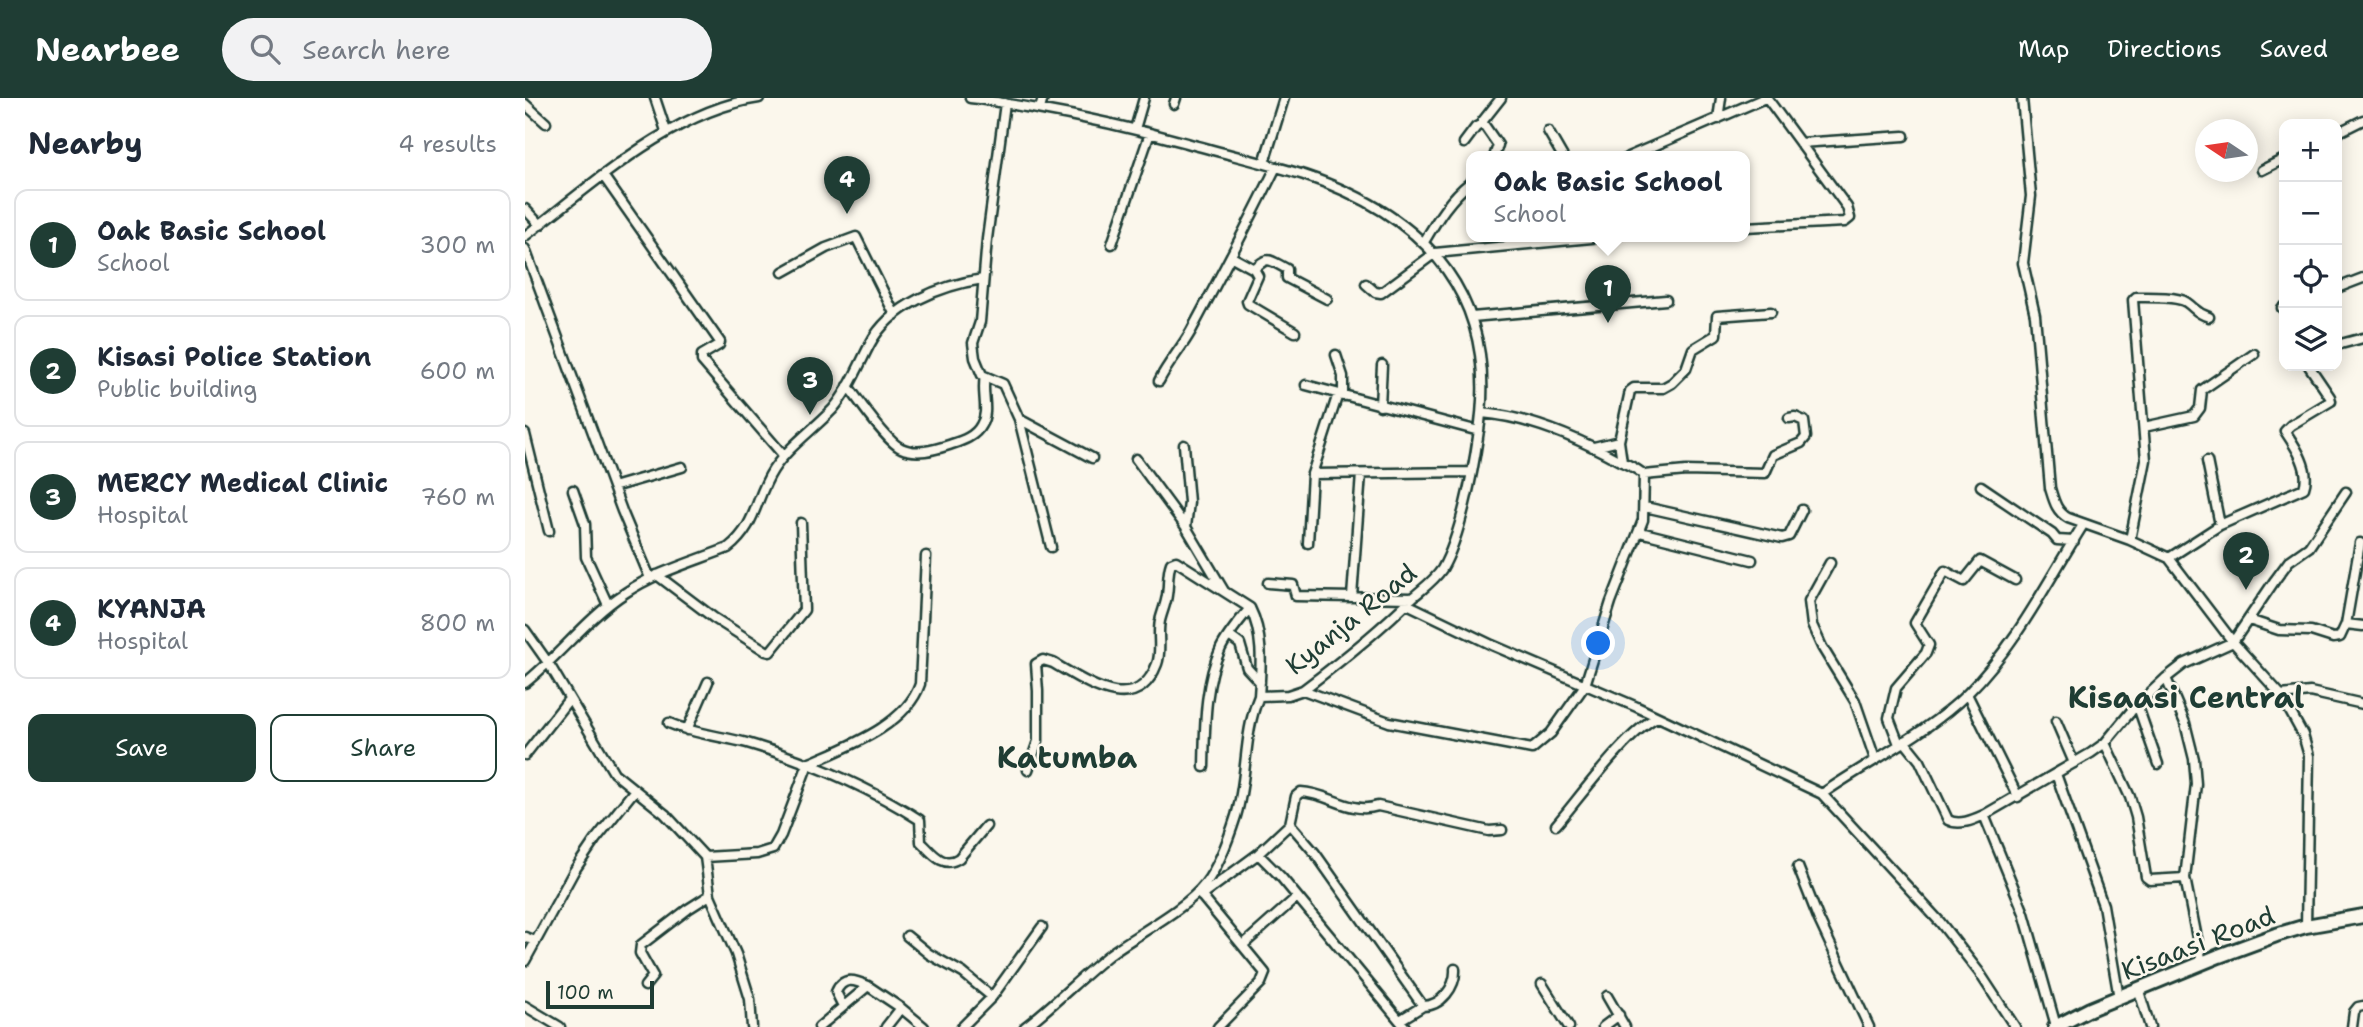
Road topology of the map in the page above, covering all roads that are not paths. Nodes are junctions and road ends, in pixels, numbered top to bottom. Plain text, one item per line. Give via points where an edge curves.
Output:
1 (655, 98) edge
2 (759, 98) edge
3 (970, 98) edge
4 (1043, 98) edge
5 (1144, 98) edge
6 (1284, 98) edge
7 (1501, 98) edge
8 (1721, 98) edge
9 (1766, 98) edge
10 (2022, 98) edge
11 (1005, 103) junction
12 (525, 104) edge
13 (1040, 109) junction
14 (1718, 119) junction
15 (2363, 120) edge
16 (546, 123) dead end
17 (1482, 124) junction
18 (1135, 130) junction
19 (2342, 130) edge
20 (666, 131) junction
21 (1548, 131) dead end
22 (1150, 133) junction
23 (1904, 136) dead end
24 (1464, 143) dead end
25 (1800, 143) junction
26 (1496, 151) edge
27 (1560, 151) edge
28 (1642, 151) edge
29 (2279, 162) edge
30 (1264, 163) junction
31 (1276, 167) junction
32 (2262, 170) dead end
33 (604, 177) junction
34 (1466, 188) edge
35 (525, 209) edge
36 (540, 225) junction
37 (1750, 227) edge
38 (525, 236) edge
39 (1424, 242) junction
40 (1534, 242) edge
41 (1112, 244) dead end
42 (525, 249) edge
43 (1435, 253) junction
44 (1232, 257) junction
45 (1254, 269) junction
46 (783, 272) dead end
47 (2363, 278) edge
48 (982, 279) junction
49 (1366, 284) dead end
50 (2342, 286) edge
51 (1327, 299) dead end
52 (1666, 300) dead end
53 (1771, 312) dead end
54 (895, 315) junction
55 (1472, 317) junction
56 (2209, 317) dead end
57 (1295, 332) dead end
58 (2363, 338) edge
59 (2342, 344) edge
60 (2254, 354) dead end
61 (1336, 355) dead end
62 (1382, 365) dead end
63 (2312, 371) edge
64 (985, 377) junction
65 (1159, 382) dead end
66 (1306, 385) dead end
67 (848, 386) junction
68 (1340, 395) junction
69 (1380, 406) junction
70 (1482, 413) junction
71 (1789, 418) dead end
72 (1019, 419) junction
73 (2144, 427) junction
74 (1479, 431) junction
75 (525, 434) edge
76 (1619, 441) junction
77 (1184, 445) dead end
78 (1594, 447) junction
79 (783, 456) junction
80 (1092, 458) dead end
81 (1136, 459) dead end
82 (2207, 461) dead end
83 (1622, 462) junction
84 (683, 467) dead end
85 (1472, 472) junction
86 (1312, 474) junction
87 (1361, 474) junction
88 (1644, 475) junction
89 (1981, 486) dead end
90 (613, 487) junction
91 (573, 490) dead end
92 (2346, 492) dead end
93 (1645, 507) junction
94 (1802, 510) dead end
95 (801, 523) dead end
96 (2084, 524) junction
97 (2220, 525) junction
98 (1186, 527) junction
99 (549, 531) dead end
100 (1640, 532) junction
101 (2130, 540) junction
102 (2074, 541) junction
103 (1308, 543) dead end
104 (2360, 543) dead end
105 (1051, 547) dead end
106 (926, 556) dead end
107 (2169, 558) junction
108 (1752, 560) dead end
109 (1830, 563) dead end
110 (653, 576) junction
111 (2015, 580) dead end
112 (1268, 583) dead end
113 (1224, 590) junction
114 (1352, 597) junction
115 (1409, 601) junction
116 (608, 605) junction
117 (1250, 608) junction
118 (2249, 620) junction
119 (2346, 624) junction
120 (2363, 626) edge
121 (525, 630) edge
122 (1229, 636) junction
123 (2233, 642) junction
124 (549, 664) junction
125 (2166, 678) junction
126 (1260, 681) junction
127 (525, 682) edge
128 (708, 682) dead end
129 (1585, 685) junction
130 (1303, 691) junction
131 (1967, 694) junction
132 (2281, 695) junction
133 (1259, 696) junction
134 (569, 699) junction
135 (2137, 704) junction
136 (2363, 704) edge
137 (1657, 717) junction
138 (2056, 721) dead end
139 (669, 723) dead end
140 (687, 730) junction
141 (1902, 742) junction
142 (2105, 743) junction
143 (525, 755) edge
144 (1875, 759) junction
145 (2074, 763) junction
146 (808, 764) junction
147 (2158, 764) dead end
148 (1204, 767) dead end
149 (1028, 770) dead end
150 (2056, 774) junction
151 (634, 791) junction
152 (1822, 794) junction
153 (2018, 797) junction
154 (1984, 815) junction
155 (1290, 824) junction
156 (1556, 825) dead end
157 (986, 826) dead end
158 (1502, 830) dead end
159 (1258, 854) junction
160 (705, 857) junction
161 (1798, 867) dead end
162 (2185, 878) junction
163 (1199, 894) junction
164 (711, 895) junction
165 (1297, 897) junction
166 (2363, 916) edge
167 (2306, 926) junction
168 (1042, 927) dead end
169 (907, 936) dead end
170 (525, 937) edge
171 (535, 941) junction
172 (1243, 945) junction
173 (525, 961) edge
174 (2202, 963) junction
175 (1455, 970) dead end
176 (1542, 984) dead end
177 (645, 986) dead end
178 (868, 986) junction
179 (2139, 990) junction
180 (1607, 996) dead end
181 (992, 997) junction
182 (2119, 998) junction
183 (525, 1006) edge
184 (843, 1006) junction
185 (1423, 1006) junction
186 (2363, 1006) edge
187 (901, 1008) junction
188 (1619, 1015) junction
189 (1403, 1025) edge
190 (560, 1027) edge
191 (752, 1027) edge
192 (819, 1027) edge
193 (886, 1027) edge
194 (924, 1027) edge
195 (962, 1027) edge
196 (1025, 1027) edge
197 (1218, 1027) edge
198 (1569, 1027) edge
199 (1603, 1027) edge
200 (1625, 1027) edge
201 (1869, 1027) edge
202 (2015, 1027) edge
203 (2056, 1027) edge
204 (2150, 1027) edge
205 (2351, 1027) edge

1 - 20 street
2 - 20 street via 694,117
3 - 11 street, Kyanja Road
4 - 13 street
5 - 18 street
6 - 30 street
7 - 17 street
8 - 14 street
9 - 14 street
9 - 25 street
10 - 96 street via 2031,196 2023,263 2035,315 2050,488 2061,514
11 - 13 street, Kyanja Road
11 - 48 street
12 - 16 street
13 - 18 street, Kyanja Road
14 - 28 street
15 - 19 street
17 - 24 street
17 - 26 street via 1498,145
18 - 22 street, Kyanja Road
20 - 33 street
21 - 27 street
22 - 30 street, Kyanja Road
22 - 41 street
23 - 25 street
25 - 37 street via 1847,207 1850,218 1845,222
29 - 32 street
30 - 31 street, Kyanja Road
31 - 39 street, Kyanja Road via 1343,191 1399,222
31 - 44 street
33 - 36 street
33 - 79 street via 720,342 702,355 702,361
34 - 39 street via 1440,214
35 - 36 street
36 - 38 street
39 - 43 street, Kyanja Road
40 - 43 street
42 - 90 street
43 - 49 street via 1381,293
43 - 55 street, Kyanja Road via 1453,277
44 - 45 street
44 - 65 street
45 - 51 street via 1268,259 1287,269 1287,278
45 - 57 street via 1258,276 1248,304
46 - 54 street via 856,237
47 - 50 street
48 - 54 street via 951,285
48 - 64 street via 973,351
52 - 55 street
53 - 76 street via 1717,316 1716,335 1693,349 1682,375 1663,388 1630,391
54 - 67 street via 876,333
55 - 70 street, Kyanja Road via 1482,372
56 - 73 street via 2180,300 2133,300
58 - 59 street
60 - 73 street via 2201,390 2200,408 2194,416
61 - 68 street via 1343,376
62 - 69 street
63 - 97 street via 2331,401 2285,431 2297,449 2306,484
64 - 67 street via 984,417 976,432 927,451 894,444
64 - 72 street via 997,380 1007,390
66 - 68 street
67 - 79 street via 832,409
68 - 69 street
68 - 86 street
69 - 74 street
70 - 74 street, Kyanja Road
70 - 78 street via 1516,418
71 - 88 street via 1804,421 1806,437 1773,455 1765,473
72 - 80 street
72 - 105 street
73 - 101 street via 2144,472
74 - 85 street, Kyanja Road
75 - 99 street
76 - 78 street
76 - 83 street
77 - 98 street via 1189,502
78 - 83 street
79 - 110 street via 741,536 728,548
81 - 98 street
82 - 97 street
83 - 88 street
84 - 90 street
85 - 87 street
85 - 115 street, Kyanja Road via 1446,559 1435,578
86 - 87 street
86 - 103 street
87 - 114 street
88 - 93 street
89 - 102 street via 2057,540
90 - 110 street
91 - 116 street via 585,524 586,556
92 - 118 street via 2309,547 2288,561
93 - 94 street via 1782,538 1789,536
93 - 100 street
95 - 110 street via 804,610 770,652
96 - 101 street
96 - 102 street
97 - 107 street
98 - 113 street
100 - 108 street
100 - 129 street
101 - 107 street
102 - 131 street via 2003,653
104 - 119 street
106 - 146 street via 916,695 884,727
107 - 123 street
109 - 144 street via 1809,601 1812,625 1855,701
110 - 116 street
111 - 141 street via 1980,561 1964,581 1945,572 1939,580 1915,623 1929,645 1896,688 1889,718
112 - 114 street via 1293,585 1295,596
113 - 117 street
113 - 149 street via 1181,562 1171,563 1157,666 1141,686 1126,693 1103,690 1053,663 1043,660 1035,664 1038,741
114 - 115 street
115 - 129 street via 1492,645
115 - 130 street, Kyanja Road
116 - 124 street
117 - 122 street
117 - 126 street via 1260,639
118 - 119 street via 2333,638 2340,637
118 - 123 street
119 - 120 street
121 - 124 street
122 - 126 street via 1240,644 1247,668
122 - 148 street via 1221,648 1208,699
123 - 125 street via 2184,664
123 - 132 street
124 - 127 street
124 - 134 street
125 - 135 street
125 - 162 street via 2192,746 2195,775
126 - 133 street
128 - 140 street
129 - 130 street via 1551,733 1532,749 1389,722
129 - 137 street
130 - 133 street, Kyanja Road
131 - 141 street
131 - 153 street
132 - 136 street via 2310,692
132 - 167 street via 2309,756
133 - 163 street via 1235,817
134 - 143 street
134 - 151 street via 614,773
135 - 142 street
135 - 147 street
137 - 152 street
137 - 156 street via 1620,749
138 - 145 street
139 - 140 street
140 - 146 street via 747,743
141 - 144 street
141 - 154 street via 1920,761 1948,820 1965,822
142 - 145 street
142 - 162 street via 2130,797 2146,877
144 - 152 street
145 - 150 street
146 - 157 street via 861,787 920,821 921,842 941,861 959,858
146 - 160 street via 773,849 757,855
150 - 153 street
150 - 182 street via 2103,905
151 - 160 street via 665,814
151 - 171 street via 588,851
152 - 202 street via 1940,922
153 - 154 street
154 - 203 street via 2024,913
155 - 158 street via 1296,796 1305,792 1364,810 1378,806
155 - 159 street
155 - 185 street
159 - 163 street
159 - 165 street
160 - 164 street
161 - 201 street
162 - 174 street
163 - 172 street
163 - 196 street via 1109,954
164 - 177 street via 641,945 640,953 653,974
164 - 191 street via 750,999
165 - 172 street
165 - 189 street
166 - 167 main road, Kisaasi Road
167 - 174 main road, Kisaasi Road
168 - 181 street
169 - 181 street
170 - 171 street
171 - 173 street
172 - 197 street via 1263,968 1264,978
174 - 179 main road, Kisaasi Road
175 - 185 street via 1455,980 1443,997
176 - 198 street
178 - 184 street
178 - 184 street via 857,981 842,983 836,992
178 - 187 street
179 - 182 main road, Kisaasi Road
179 - 204 street
180 - 188 street
181 - 195 street
182 - 203 main road, Kisaasi Road
183 - 190 street
184 - 192 street
185 - 189 street
186 - 205 street via 2354,1012
187 - 193 street
187 - 194 street
188 - 199 street
188 - 200 street

